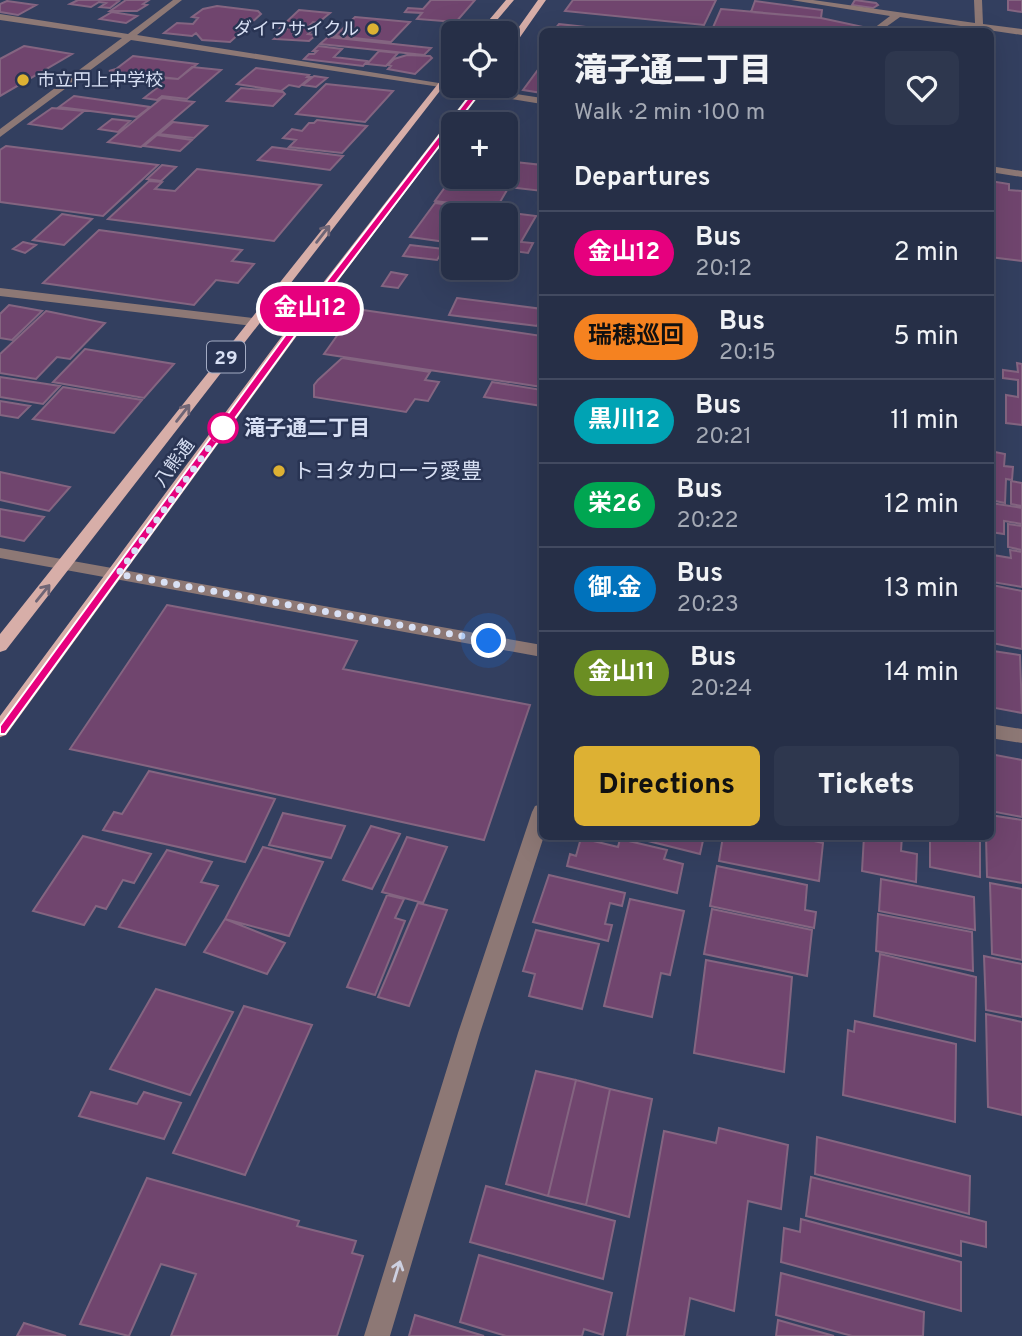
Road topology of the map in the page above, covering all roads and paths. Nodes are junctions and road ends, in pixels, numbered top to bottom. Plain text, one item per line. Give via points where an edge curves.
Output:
1 (178, 0) edge
2 (510, 0) edge
3 (542, 0) edge
4 (795, 0) edge
5 (978, 0) edge
6 (899, 14) junction
7 (0, 17) edge
8 (492, 21) edge
9 (979, 26) junction
10 (879, 28) edge
11 (993, 28) edge
12 (994, 28) edge
13 (1022, 32) edge
14 (518, 34) edge
15 (129, 37) junction
16 (440, 84) joint
17 (518, 96) edge
18 (471, 98) edge
19 (539, 100) edge
20 (0, 134) edge
21 (994, 170) edge
22 (1022, 174) edge
23 (0, 292) edge
24 (253, 322) junction
25 (0, 553) edge
26 (66, 565) junction
27 (118, 574) junction
28 (0, 646) edge
29 (539, 650) edge
30 (0, 730) edge
31 (994, 732) edge
32 (1022, 736) edge
33 (539, 821) edge
34 (377, 1336) edge

1 - 15 street
2 - 8 main road
3 - 14 main road
4 - 6 street
5 - 9 street
6 - 9 street
6 - 10 street
7 - 15 street
9 - 11 street
12 - 13 street
15 - 16 street
15 - 20 street
24 -> 16 main road, 八熊通 / 29
17 - 19 street
18 - 27 main road, 八熊通 / 29 via 296,327
21 - 22 street
23 - 24 street
26 -> 24 main road, 八熊通 / 29
25 - 26 street
26 - 27 street
28 -> 26 main road, 八熊通 / 29
27 - 29 street
27 - 30 main road, 八熊通 / 29
31 - 32 street
34 -> 33 street

